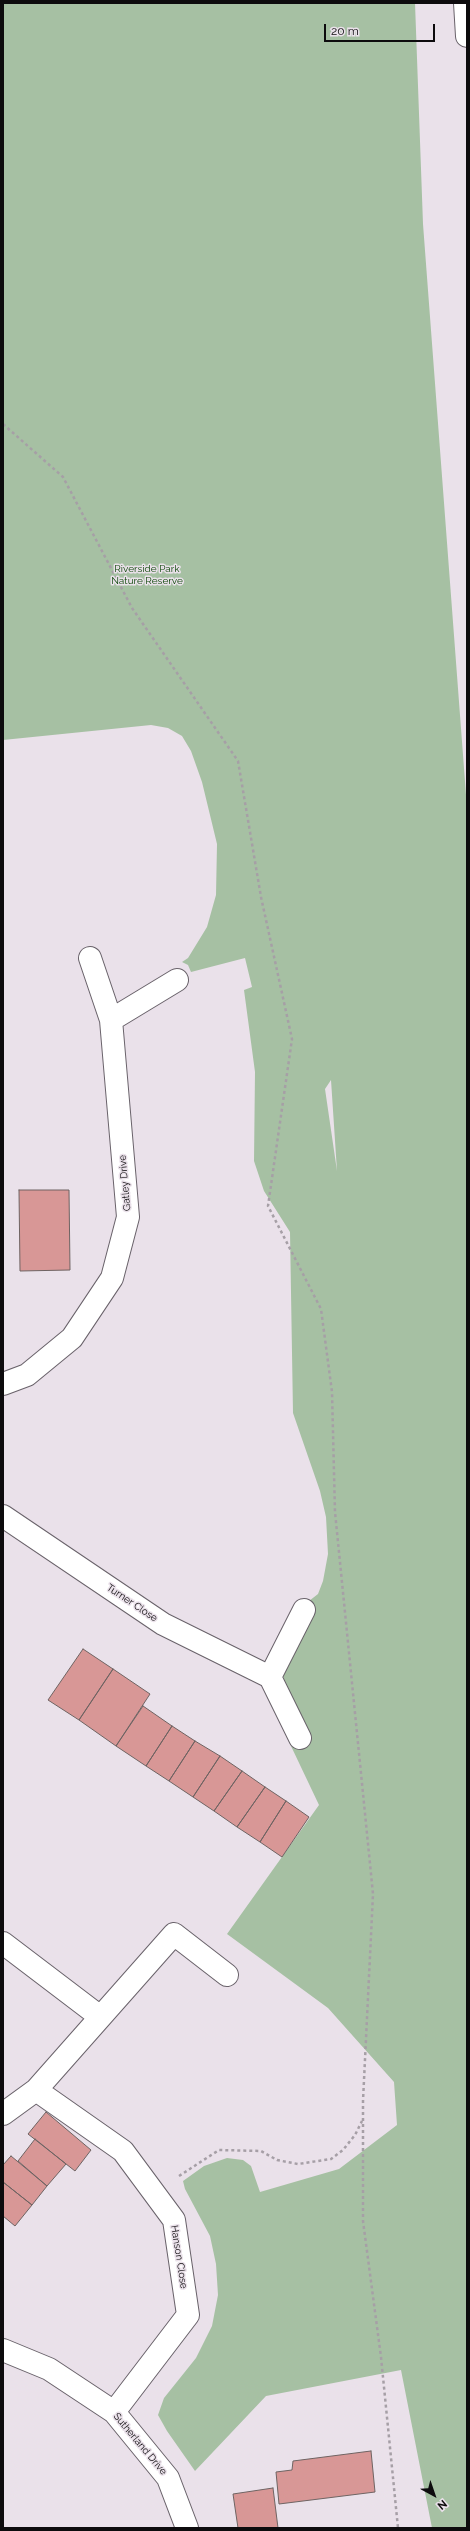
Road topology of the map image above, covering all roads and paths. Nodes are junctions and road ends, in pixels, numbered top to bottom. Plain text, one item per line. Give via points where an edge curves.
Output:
1 (465, 3) edge
2 (467, 36) edge
3 (3, 424) edge
4 (90, 958) dead end
5 (177, 980) dead end
6 (111, 1020) junction
7 (3, 1384) edge
8 (3, 1516) edge
9 (304, 1610) dead end
10 (270, 1677) junction
11 (300, 1738) dead end
12 (3, 1943) edge
13 (227, 1975) dead end
14 (99, 2016) junction
15 (36, 2090) junction
16 (3, 2114) edge
17 (363, 2119) junction
18 (154, 2193) junction
19 (3, 2350) edge
20 (114, 2412) junction
21 (187, 2528) edge
22 (398, 2528) edge

1 - 2 main road
3 - 17 path via 63,477 132,608 238,761 262,897 292,1039 268,1206 320,1309 332,1392 335,1512 373,1894
4 - 6 main road, Gatley Drive
5 - 6 main road
6 - 7 main road, Gatley Drive via 128,1217 112,1278 72,1338 27,1375
8 - 10 main road, Turner Close via 163,1624
9 - 10 main road
10 - 11 main road
12 - 14 main road
13 - 14 main road via 174,1934
14 - 15 main road
15 - 16 main road
15 - 18 main road, Hanson Close via 122,2151
17 - 18 path via 343,2150 331,2159 298,2164 278,2160 261,2151 219,2150
17 - 22 path via 363,2221 381,2357
18 - 20 main road, Hanson Close via 174,2220 188,2315
19 - 20 main road, Sutherland Drive via 49,2369
20 - 21 main road, Sutherland Drive via 168,2478

